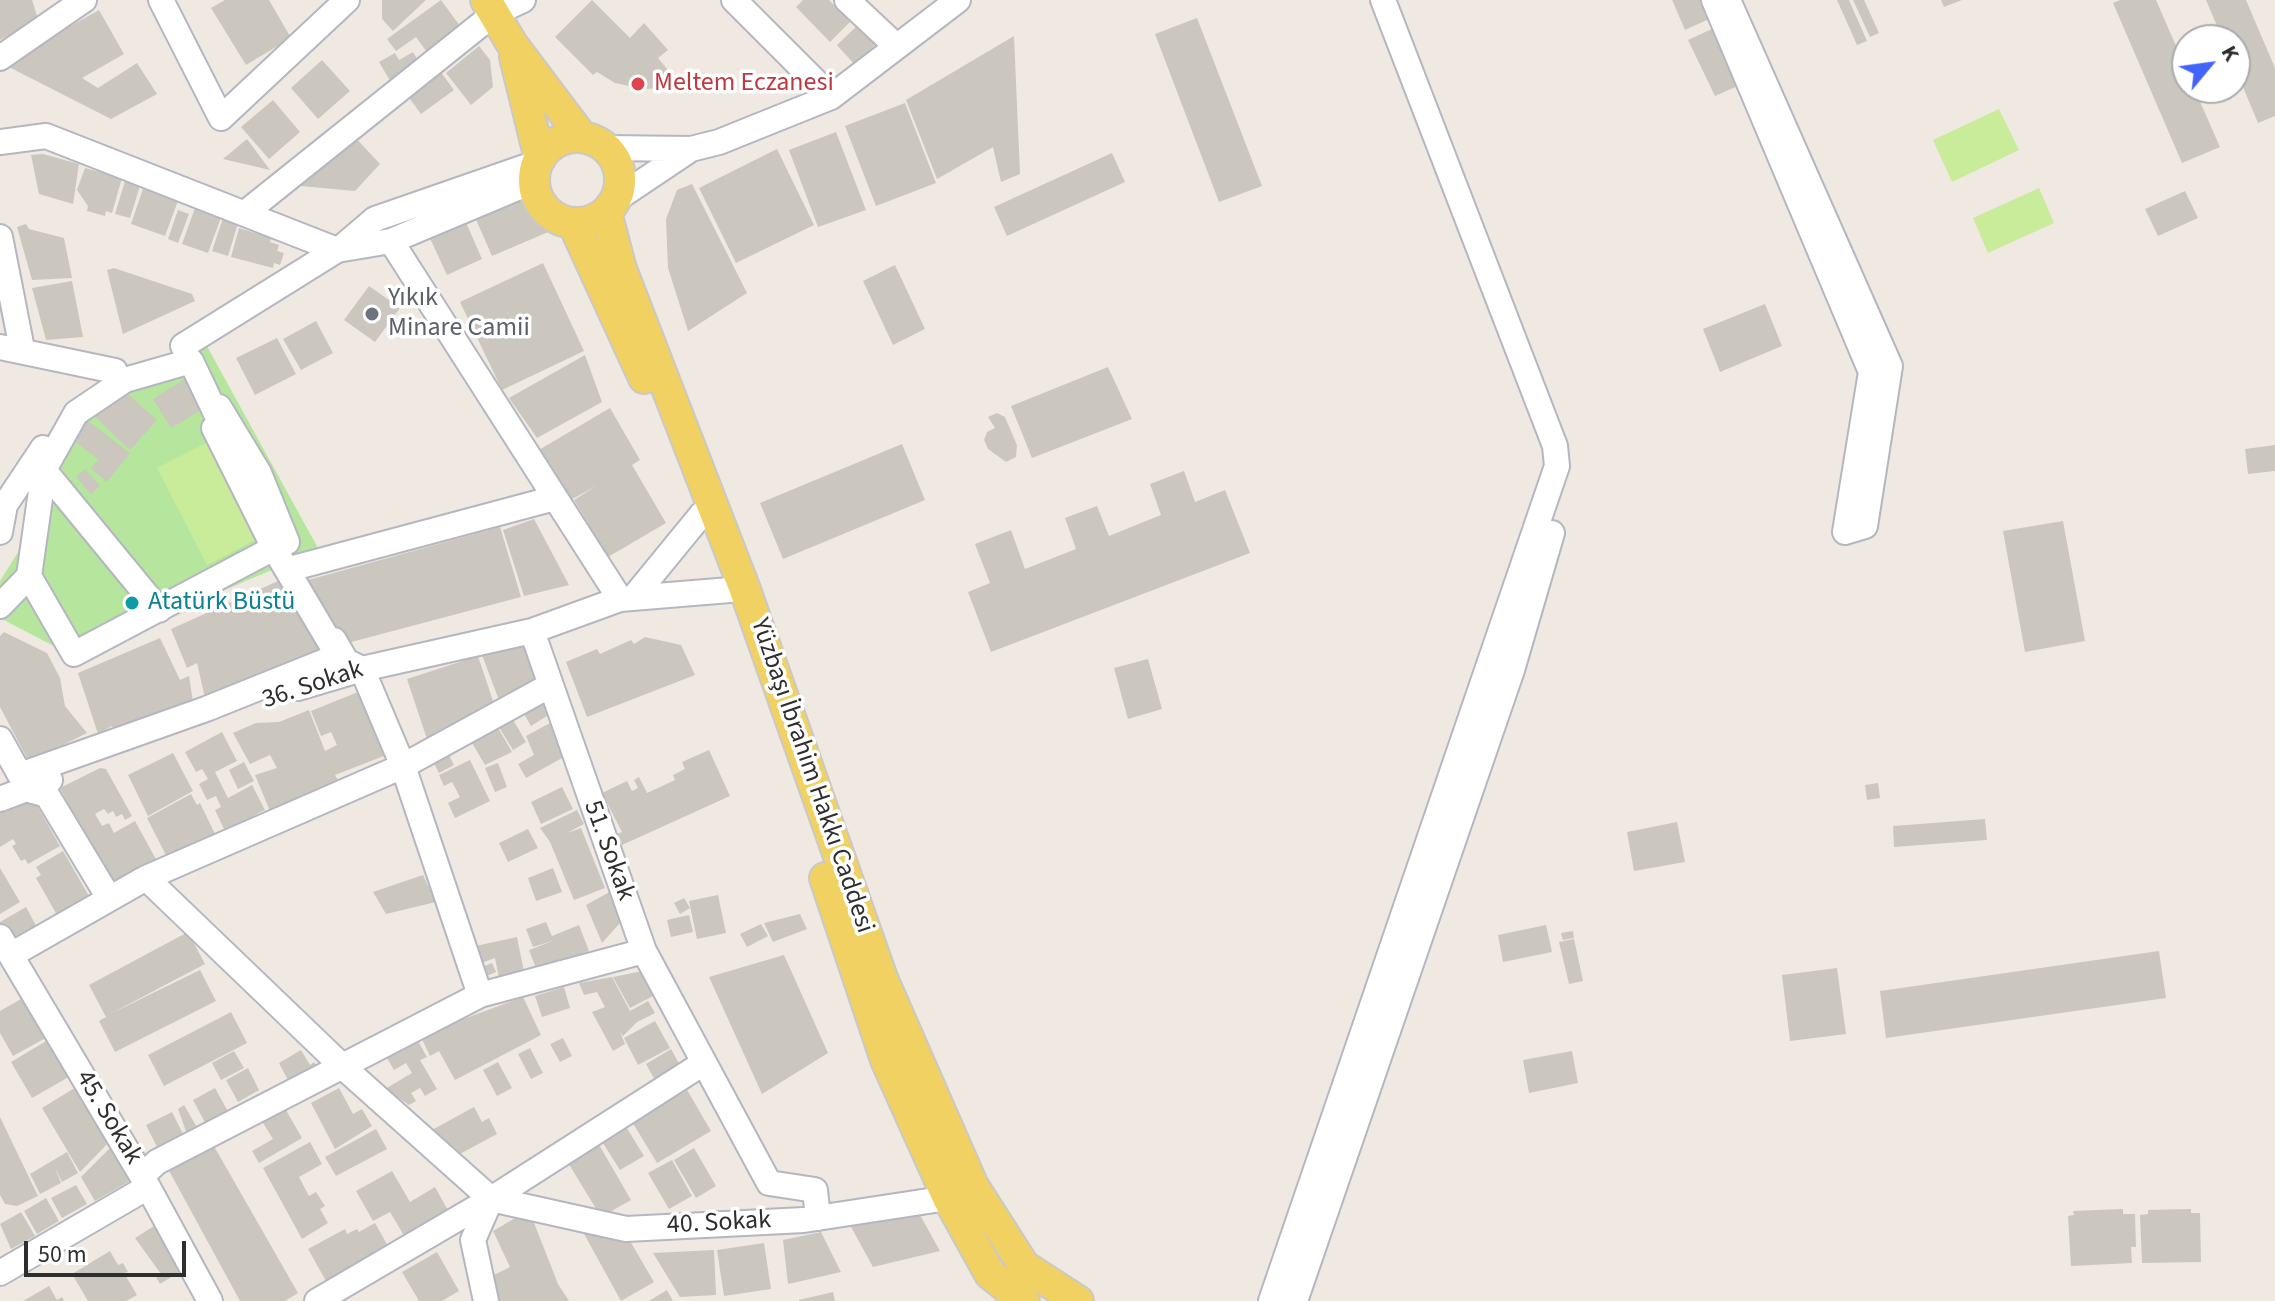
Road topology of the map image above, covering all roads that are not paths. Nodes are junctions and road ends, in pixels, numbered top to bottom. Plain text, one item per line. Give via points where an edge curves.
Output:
1 (84, 0) edge
2 (161, 0) edge
3 (347, 0) edge
4 (523, 0) edge
5 (734, 0) edge
6 (847, 0) edge
7 (958, 0) edge
8 (1383, 0) edge
9 (1396, 0) edge
10 (1714, 0) edge
11 (1728, 0) edge
12 (491, 6) edge
13 (512, 44) junction
14 (895, 45) junction
15 (0, 58) edge
16 (831, 97) junction
17 (6, 137) edge
18 (594, 143) junction
19 (691, 149) junction
20 (537, 167) junction
21 (611, 206) junction
22 (245, 213) junction
23 (573, 223) junction
24 (0, 237) edge
25 (391, 241) junction
26 (339, 249) junction
27 (11, 348) edge
28 (187, 354) junction
29 (115, 371) junction
30 (44, 470) junction
31 (555, 498) junction
32 (701, 515) junction
33 (0, 532) edge
34 (274, 548) junction
35 (297, 567) junction
36 (29, 576) junction
37 (730, 590) junction
38 (626, 598) junction
39 (0, 606) edge
40 (159, 610) junction
41 (532, 631) junction
42 (362, 669) junction
43 (549, 686) junction
44 (0, 739) edge
45 (0, 752) edge
46 (403, 766) junction
47 (23, 790) junction
48 (0, 799) edge
49 (146, 878) junction
50 (109, 898) junction
51 (6, 946) edge
52 (644, 951) junction
53 (480, 995) junction
54 (702, 1064) junction
55 (342, 1066) junction
56 (145, 1181) junction
57 (948, 1198) junction
58 (491, 1199) junction
59 (818, 1218) junction
60 (0, 1273) edge
61 (990, 1274) junction
62 (210, 1301) edge
63 (317, 1301) edge
64 (486, 1301) edge
65 (1005, 1301) edge
66 (1024, 1301) edge
67 (1078, 1301) edge
68 (1271, 1301) edge
69 (1295, 1301) edge

1 - 15 street
2 - 3 street via 221,118
4 - 12 street
5 - 16 street
6 - 14 street
7 - 14 street
8 - 68 street via 1555,446 1557,466
9 - 69 street via 1563,445 1568,478 1512,670
10 - 11 street via 1871,372 1845,532 1865,526 1890,366
12 - 13 main road, Yüzbaşı İbrahim Hakkı Caddesi
12 - 22 street
13 - 18 main road, Yüzbaşı İbrahim Hakkı Caddesi
13 - 20 main road, Yüzbaşı İbrahim Hakkı Caddesi
14 - 16 street
16 - 19 street
17 - 22 street via 46,136
18 - 19 street
18 - 20 main road via 556,143
18 - 21 main road, Yüzbaşı İbrahim Hakkı Caddesi via 619,171
19 - 21 street
20 - 23 main road, Yüzbaşı İbrahim Hakkı Caddesi via 542,205
20 - 25 street
20 - 26 street via 375,219
21 - 23 main road via 597,219
21 - 67 main road, Yüzbaşı İbrahim Hakkı Caddesi via 621,269 744,587 882,978 973,1186 1024,1266
22 - 26 street
23 - 32 main road, Yüzbaşı İbrahim Hakkı Caddesi
24 - 27 street
25 - 26 street
25 - 31 street
26 - 28 street
27 - 29 street
28 - 29 street
28 - 30 street via 125,380 76,413
28 - 34 street via 220,422 214,428
28 - 35 street via 259,473
29 - 33 street via 64,418 5,505
30 - 36 street
30 - 40 street
31 - 35 street
31 - 38 street
32 - 37 main road, Yüzbaşı İbrahim Hakkı Caddesi
32 - 38 street
34 - 40 street
34 - 44 street via 338,656 20,775
35 - 42 street via 346,661
36 - 39 street
36 - 40 street via 74,654
37 - 38 street, 36. Sokak
37 - 57 main road, Yüzbaşı İbrahim Hakkı Caddesi via 886,1060
38 - 41 street, 36. Sokak
41 - 42 street, 36. Sokak
41 - 43 street, 51. Sokak
42 - 46 street
42 - 47 street, 36. Sokak
43 - 46 street
43 - 52 street, 51. Sokak
45 - 47 street
46 - 49 street
46 - 53 street
47 - 48 street, 36. Sokak
47 - 50 street via 47,795
49 - 50 street
49 - 55 street
50 - 51 street
51 - 56 street, 45. Sokak
52 - 53 street
52 - 54 street, 51. Sokak
53 - 55 street
54 - 58 street
54 - 59 street, 51. Sokak via 769,1183 815,1190
55 - 56 street via 157,1162
55 - 58 street
56 - 60 street
56 - 62 street, 45. Sokak
57 - 59 street, 40. Sokak
57 - 61 main road, Yüzbaşı İbrahim Hakkı Caddesi
58 - 59 street, 40. Sokak via 626,1229
58 - 63 street
58 - 64 street via 473,1240
61 - 65 main road
61 - 66 main road, Yüzbaşı İbrahim Hakkı Caddesi

